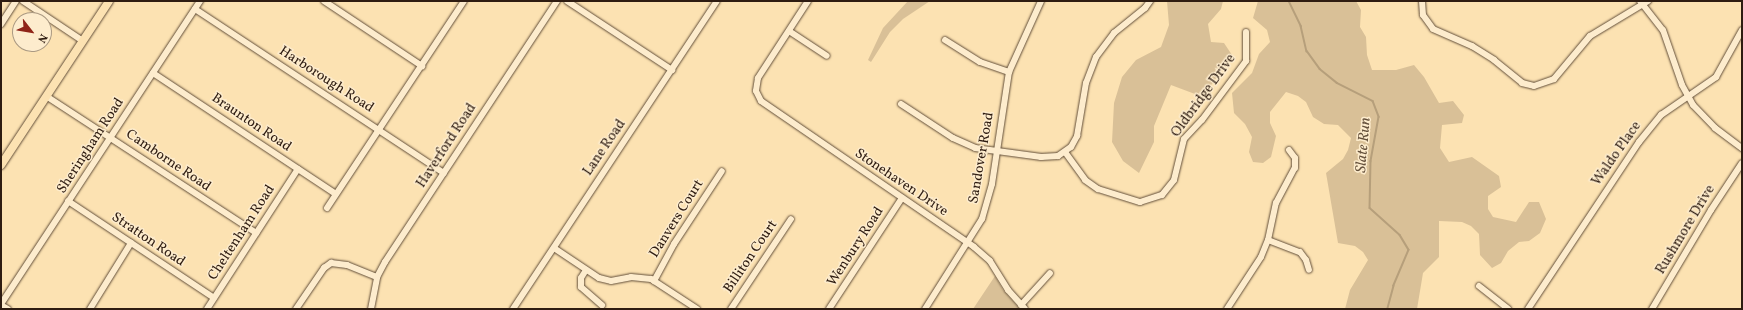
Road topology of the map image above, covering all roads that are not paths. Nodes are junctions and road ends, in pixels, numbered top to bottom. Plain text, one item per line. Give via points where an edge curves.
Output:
1 (16, 1) edge
2 (22, 1) edge
3 (109, 1) edge
4 (200, 1) edge
5 (324, 1) edge
6 (464, 1) edge
7 (557, 1) edge
8 (567, 1) edge
9 (718, 1) edge
10 (808, 1) edge
11 (1040, 1) edge
12 (1150, 1) edge
13 (1422, 1) edge
14 (1644, 2) edge
15 (195, 9) junction
16 (1, 24) edge
17 (1742, 30) edge
18 (789, 31) junction
19 (1246, 32) dead end
20 (945, 40) dead end
21 (83, 41) junction
22 (827, 56) dead end
23 (422, 66) junction
24 (672, 70) junction
25 (1009, 72) junction
26 (153, 73) junction
27 (46, 96) junction
28 (1689, 97) junction
29 (902, 104) dead end
30 (379, 130) junction
31 (111, 137) junction
32 (1742, 148) edge
33 (1289, 150) dead end
34 (997, 152) junction
35 (1065, 152) junction
36 (1742, 164) edge
37 (1, 165) edge
38 (298, 169) junction
39 (722, 171) dead end
40 (444, 172) junction
41 (336, 194) junction
42 (902, 198) junction
43 (68, 201) junction
44 (327, 208) dead end
45 (791, 219) dead end
46 (256, 233) junction
47 (1268, 240) junction
48 (131, 243) junction
49 (968, 243) junction
50 (554, 248) junction
51 (586, 270) junction
52 (1309, 270) dead end
53 (1050, 273) dead end
54 (377, 277) junction
55 (654, 281) junction
56 (1479, 286) dead end
57 (214, 298) junction
58 (1, 304) edge
59 (602, 305) dead end
60 (1023, 307) edge
61 (8, 309) edge
62 (90, 309) edge
63 (207, 309) edge
64 (296, 309) edge
65 (371, 309) edge
66 (514, 309) edge
67 (697, 309) edge
68 (731, 309) edge
69 (829, 309) edge
70 (925, 309) edge
71 (1228, 309) edge
72 (1508, 309) edge
73 (1528, 309) edge
74 (1652, 309) edge

1 - 16 street
2 - 21 street
3 - 21 main road
4 - 15 street, Sheringham Road
5 - 23 street
6 - 23 street
7 - 40 street, Haverford Road
8 - 24 street
9 - 24 street, Lane Road
10 - 18 street
11 - 25 street, Sandover Road
12 - 35 street via 1114,33 1096,57 1086,83 1077,136
13 - 14 street via 1423,15 1433,29 1472,46 1522,83 1534,86 1546,84 1560,75 1579,48 1596,32
14 - 28 street via 1663,30
15 - 26 street, Sheringham Road
15 - 30 street, Harborough Road
17 - 28 street, Waldo Place via 1716,77
18 - 22 street
18 - 42 street, Stonehaven Drive via 758,78 757,96 767,107
19 - 35 street, Oldbridge Drive via 1246,61 1202,120 1184,139 1174,180 1162,195 1140,202 1098,189 1084,180
20 - 25 street via 980,62
21 - 27 main road
23 - 30 street
24 - 50 street, Lane Road
25 - 34 street, Sandover Road
26 - 31 street, Sheringham Road
26 - 38 street, Braunton Road
27 - 31 street, Camborne Road
27 - 37 main road
28 - 32 street via 1707,121
28 - 73 street, Waldo Place via 1660,115 1639,142
29 - 34 street via 960,142
30 - 40 street, Harborough Road
30 - 41 street
31 - 43 street, Sheringham Road
31 - 46 street, Camborne Road
33 - 47 street via 1295,158 1295,168 1276,203
34 - 35 street via 1050,157
34 - 49 street, Sandover Road via 992,184 982,219
36 - 74 street, Rushmore Drive via 1711,210
38 - 41 street, Braunton Road
38 - 46 street, Cheltenham Road
39 - 55 street, Danvers Court via 674,244
40 - 54 street, Haverford Road
41 - 44 street
42 - 49 street, Stonehaven Drive
42 - 69 street, Wenbury Road
43 - 48 street, Stratton Road
43 - 58 street, Sheringham Road
45 - 68 street, Billiton Court
46 - 57 street, Cheltenham Road
47 - 52 street via 1300,252
47 - 71 street via 1259,261
48 - 57 street, Stratton Road
48 - 62 street
49 - 60 street, Stonehaven Drive via 990,261 1008,290
49 - 70 street, Sandover Road
50 - 51 street
50 - 66 street, Lane Road
51 - 55 street via 604,280 641,277
51 - 59 street via 581,278 581,287
53 - 60 street
54 - 64 street via 347,265 331,263 321,272
54 - 65 street, Haverford Road
55 - 67 street
56 - 72 street
57 - 63 street, Cheltenham Road
58 - 61 street

